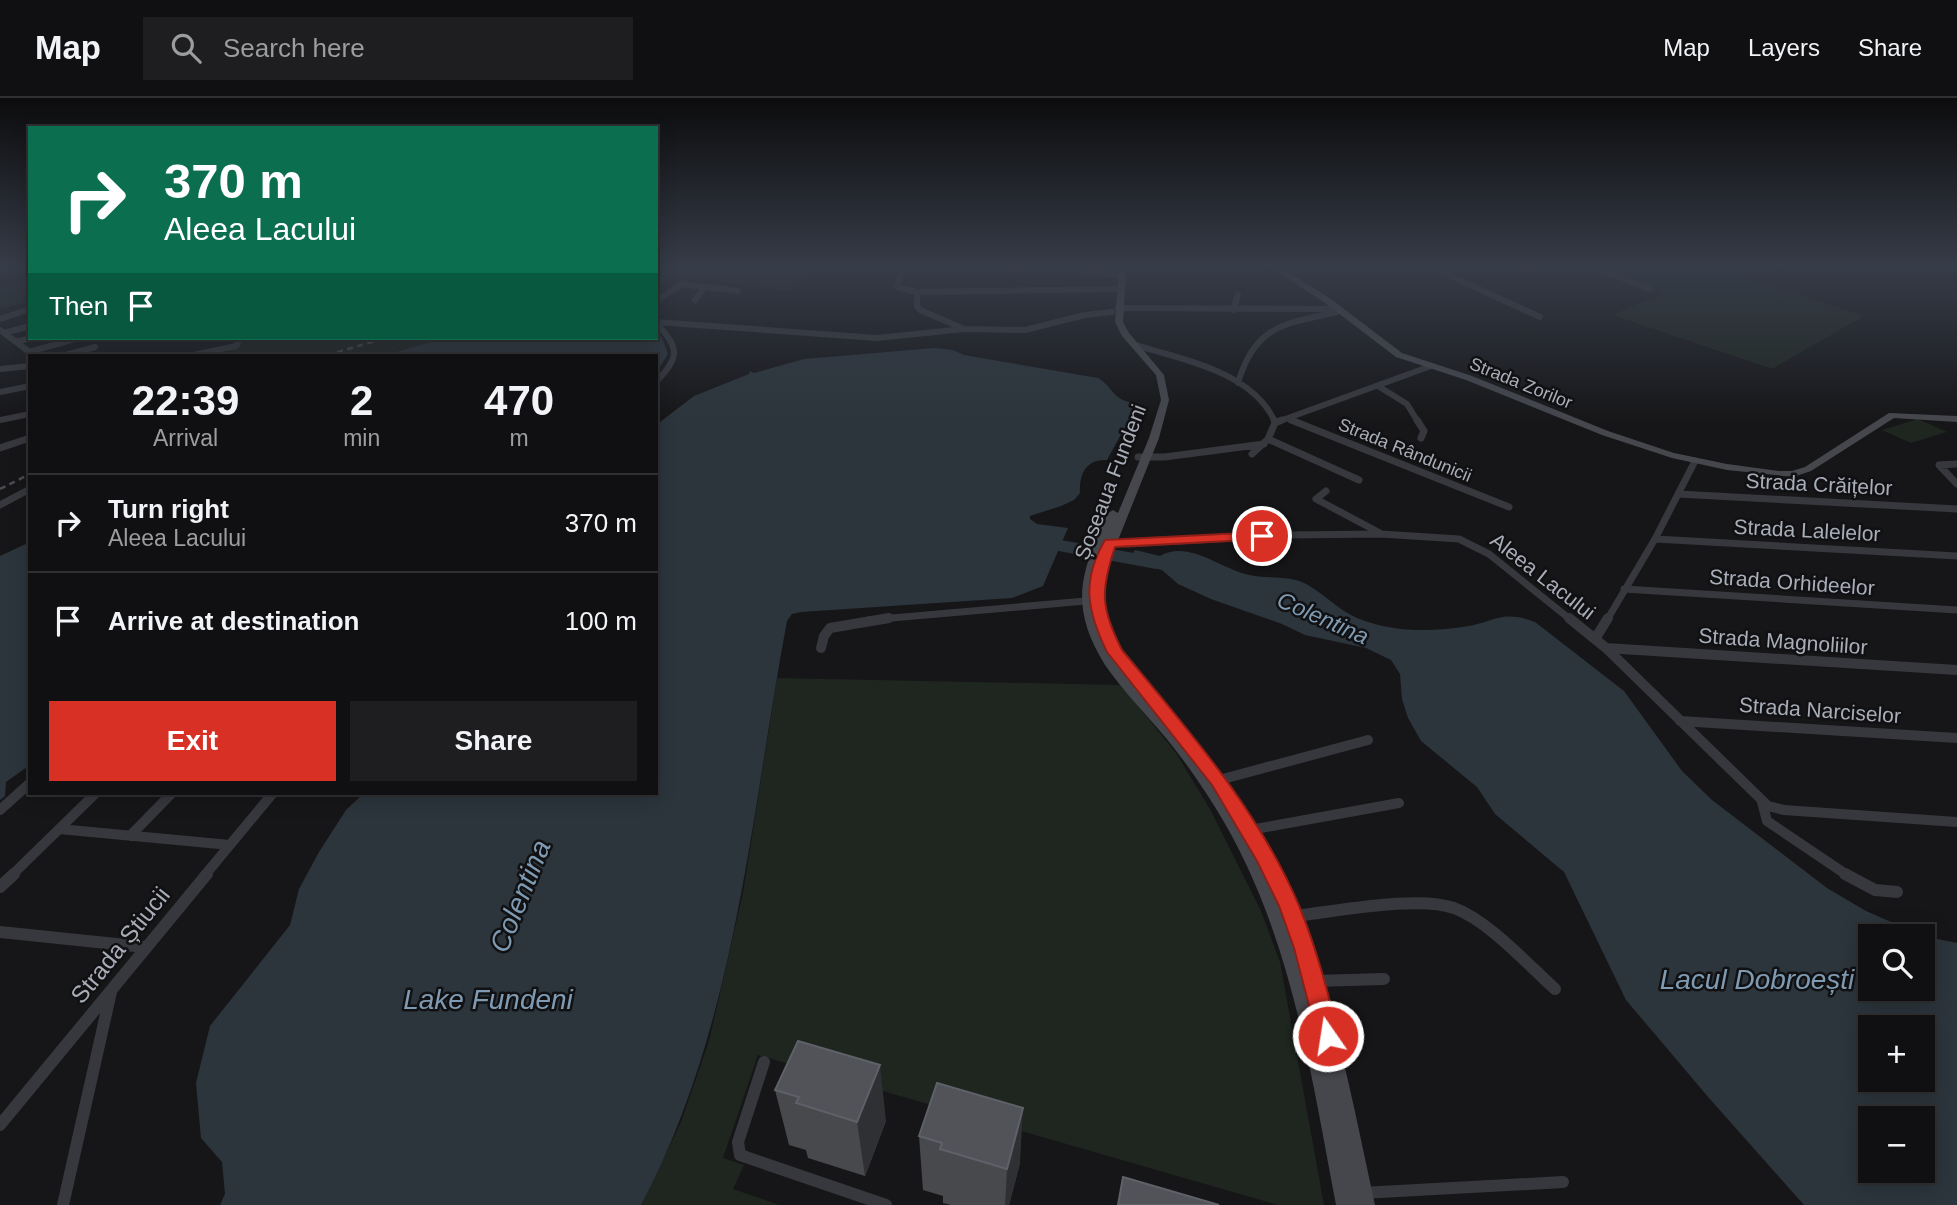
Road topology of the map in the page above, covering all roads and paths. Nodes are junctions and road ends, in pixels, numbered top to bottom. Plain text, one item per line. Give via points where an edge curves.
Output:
1 (942, 320) edge
2 (1066, 320) edge
3 (1116, 320) edge
4 (1118, 320) edge
5 (1310, 320) edge
6 (1353, 320) edge
7 (658, 323) edge
8 (658, 325) edge
9 (28, 326) edge
10 (964, 329) junction
11 (2, 331) edge
12 (28, 339) edge
13 (72, 340) edge
14 (240, 340) edge
15 (16, 342) junction
16 (1135, 345) junction
17 (95, 347) dead end
18 (223, 352) edge
19 (31, 354) edge
20 (70, 354) edge
21 (204, 354) edge
22 (28, 366) edge
23 (1431, 366) junction
24 (0, 369) edge
25 (658, 380) edge
26 (1238, 383) junction
27 (28, 386) edge
28 (1378, 386) junction
29 (0, 392) edge
30 (28, 414) edge
31 (0, 419) edge
32 (1290, 419) junction
33 (1957, 419) edge
34 (1275, 423) junction
35 (1421, 438) dead end
36 (28, 439) edge
37 (1266, 442) junction
38 (0, 448) edge
39 (1252, 454) dead end
40 (1141, 457) junction
41 (1695, 461) junction
42 (1953, 465) edge
43 (1957, 473) edge
44 (1359, 480) dead end
45 (1957, 484) edge
46 (28, 490) edge
47 (1326, 491) dead end
48 (1678, 494) junction
49 (0, 505) edge
50 (1509, 508) dead end
51 (1957, 509) edge
52 (1381, 534) junction
53 (1654, 538) junction
54 (1107, 543) junction
55 (1957, 556) edge
56 (1091, 582) junction
57 (1624, 589) junction
58 (1086, 601) junction
59 (1957, 610) edge
60 (1595, 639) junction
61 (821, 648) dead end
62 (1606, 648) junction
63 (1957, 670) edge
64 (1680, 721) junction
65 (1957, 738) edge
66 (1368, 740) dead end
67 (1219, 780) junction
68 (28, 785) edge
69 (94, 795) edge
70 (170, 795) edge
71 (271, 795) edge
72 (1762, 802) junction
73 (1398, 803) dead end
74 (0, 810) edge
75 (1957, 822) edge
76 (59, 829) junction
77 (1250, 830) junction
78 (131, 836) junction
79 (230, 845) junction
80 (0, 887) edge
81 (1897, 892) dead end
82 (1293, 916) junction
83 (0, 932) edge
84 (145, 947) junction
85 (1384, 979) dead end
86 (1314, 981) junction
87 (112, 989) junction
88 (1555, 989) dead end
89 (764, 1062) dead end
90 (0, 1125) edge
91 (1563, 1182) dead end
92 (1364, 1199) edge
93 (63, 1205) edge
94 (886, 1205) edge
95 (1346, 1205) edge

1 - 10 street
2 - 10 street via 1025,330
3 - 40 main road, Șoseaua Fundeni via 1117,330 1152,371 1158,387 1156,414
4 - 16 main road, Șoseaua Fundeni
5 - 26 street via 1262,338
6 - 23 main road, Strada Zorilor via 1393,351
7 - 10 street via 877,338
8 - 25 street via 676,351 674,361
9 - 11 street
11 - 15 street
12 - 15 street
13 - 19 street
14 - 18 street
15 - 19 street
16 - 26 street
16 - 40 main road, Șoseaua Fundeni via 1160,375 1165,396 1163,412
17 - 20 street
18 - 21 street
22 - 24 street
23 - 28 street
23 - 41 main road, Strada Zorilor via 1625,441
26 - 34 street via 1267,406
27 - 29 street
28 - 32 street
28 - 35 street via 1410,408 1424,431
30 - 31 street
32 - 34 street
32 - 50 street, Strada Rândunicii
33 - 41 main road, Strada Zorilor via 1892,415 1793,474
34 - 37 street
36 - 38 street
37 - 39 street
37 - 40 street
37 - 44 street
40 - 54 main road, Șoseaua Fundeni
41 - 48 street
42 - 43 street
42 - 45 street via 1939,465
46 - 49 street
47 - 52 street via 1316,499
48 - 51 street, Strada Crăițelor
48 - 53 street
52 - 54 street, Aleea Lacului
52 - 60 street, Aleea Lacului via 1469,543
53 - 55 street, Strada Lalelelor
53 - 57 street
54 - 56 main road, Șoseaua Fundeni
56 - 58 main road, Șoseaua Fundeni
56 - 67 main road, Șoseaua Fundeni via 1115,652
57 - 59 street, Strada Orhideelor
57 - 60 street
58 - 61 street via 867,620 830,628
58 - 95 main road, Șoseaua Fundeni via 1102,650 1210,788 1274,906 1304,996
60 - 62 street, Aleea Lacului
62 - 63 street, Strada Magnoliilor
62 - 64 street, Aleea Lacului
64 - 65 street, Strada Narciselor
64 - 72 street, Aleea Lacului
66 - 67 street
67 - 77 main road, Șoseaua Fundeni
68 - 74 street
69 - 76 street
70 - 78 street
71 - 79 street, Strada Știucii
72 - 75 street via 1784,810
72 - 81 street, Aleea Lacului via 1767,821 1854,880 1875,890
73 - 77 street
76 - 78 street
76 - 80 street
77 - 82 main road, Șoseaua Fundeni
78 - 79 street
79 - 84 street, Strada Știucii
82 - 86 main road, Șoseaua Fundeni
82 - 88 street via 1425,904 1454,908
83 - 84 street
84 - 87 street, Strada Știucii
85 - 86 street
86 - 92 main road, Șoseaua Fundeni
87 - 90 street, Strada Știucii
87 - 93 street
89 - 94 street via 738,1143 740,1155
91 - 92 street

